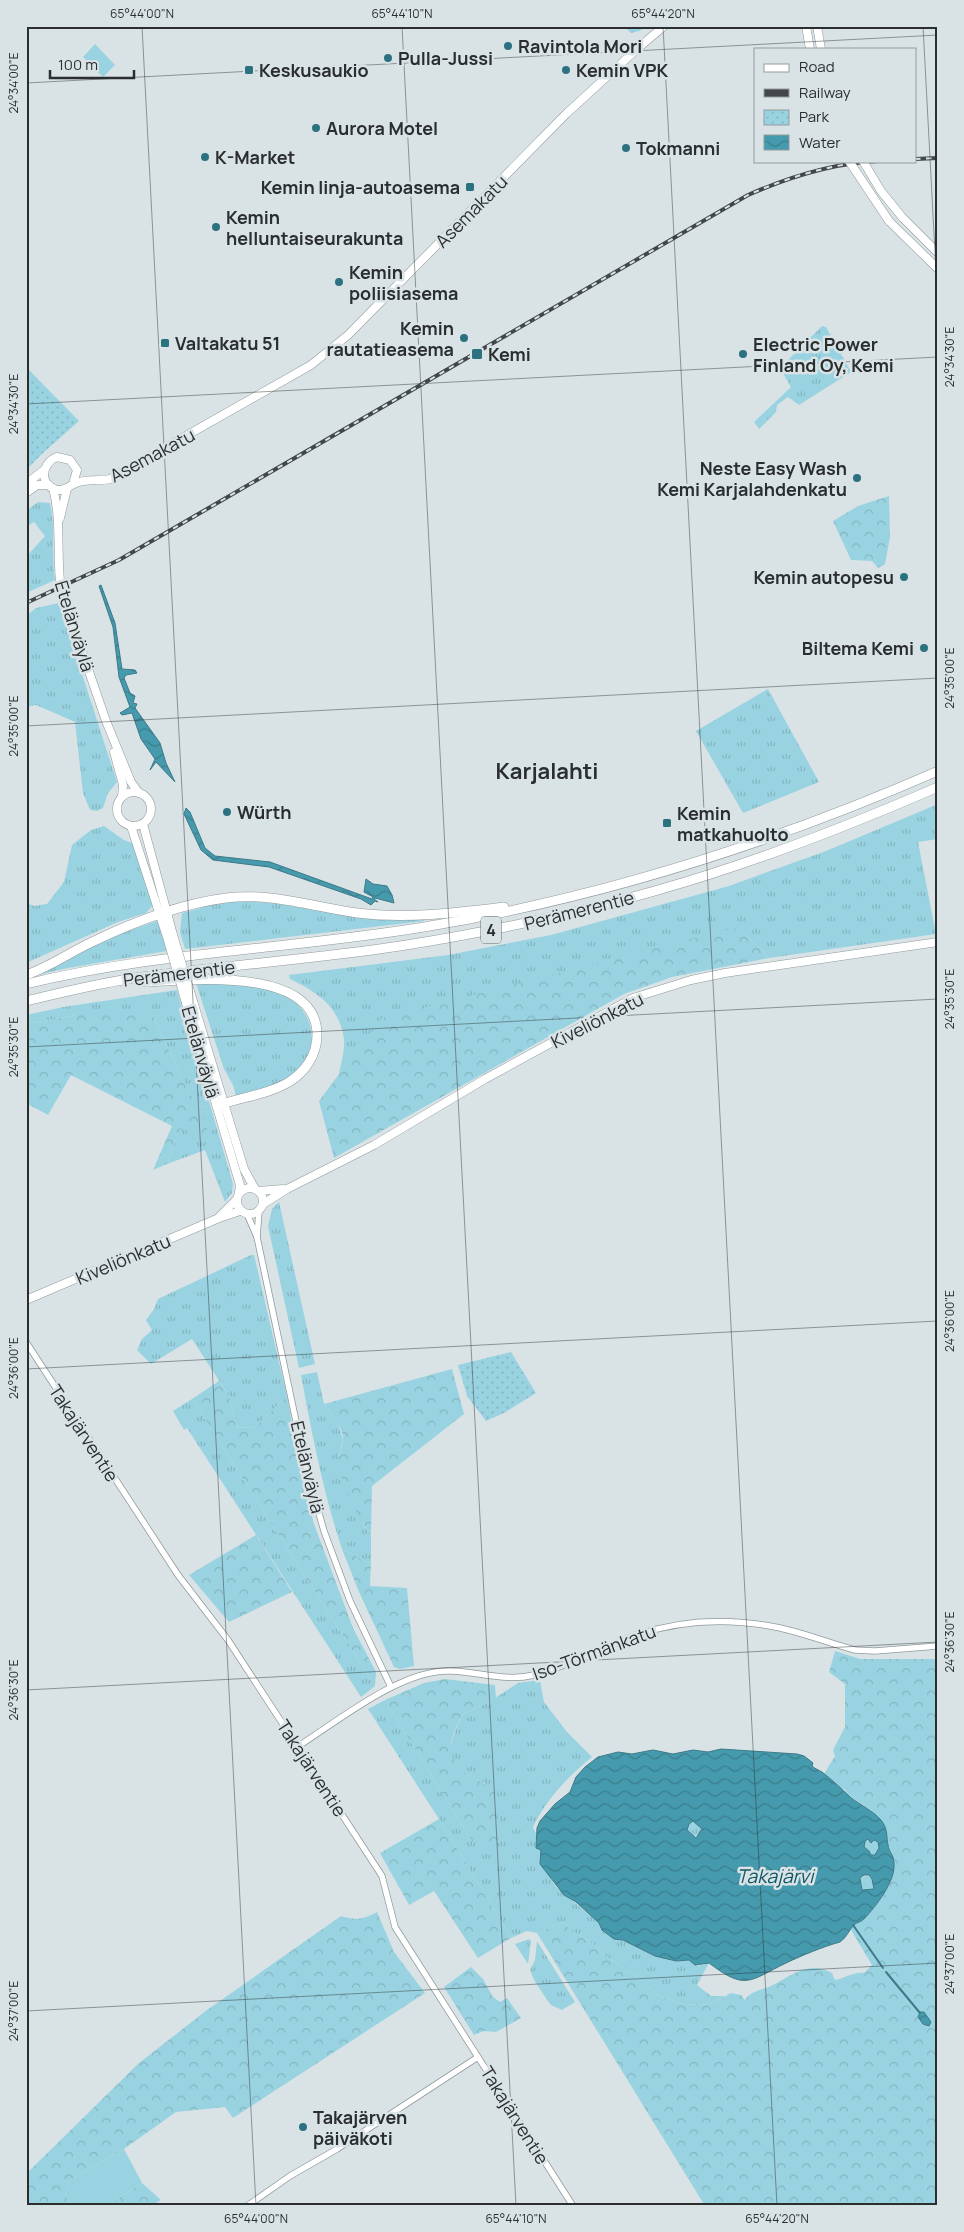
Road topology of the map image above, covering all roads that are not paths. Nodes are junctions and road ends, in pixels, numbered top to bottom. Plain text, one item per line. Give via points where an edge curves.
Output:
1 (664, 26) edge
2 (806, 26) edge
3 (817, 26) edge
4 (810, 48) edge
5 (821, 48) edge
6 (849, 162) edge
7 (864, 162) edge
8 (938, 253) edge
9 (938, 269) edge
10 (44, 470) junction
11 (77, 474) junction
12 (85, 481) junction
13 (26, 484) edge
14 (70, 486) junction
15 (51, 487) junction
16 (26, 493) edge
17 (59, 527) junction
18 (106, 722) junction
19 (938, 771) edge
20 (938, 787) edge
21 (138, 793) junction
22 (122, 797) junction
23 (143, 824) junction
24 (131, 826) junction
25 (519, 909) junction
26 (163, 913) junction
27 (938, 942) edge
28 (26, 975) edge
29 (26, 984) edge
30 (81, 988) junction
31 (26, 1001) edge
32 (221, 1104) junction
33 (287, 1188) junction
34 (256, 1190) junction
35 (238, 1196) junction
36 (261, 1207) junction
37 (243, 1212) junction
38 (219, 1218) junction
39 (257, 1237) junction
40 (26, 1300) edge
41 (26, 1342) edge
42 (938, 1646) edge
43 (391, 1687) junction
44 (297, 1747) junction
45 (478, 2057) junction
46 (247, 2206) edge
47 (573, 2206) edge

1 - 12 main road, Asemakatu via 566,114 325,356 110,479
2 - 4 main road
3 - 5 main road
6 - 9 main road, bridge via 889,220
7 - 8 main road, bridge via 902,217
10 - 11 main road via 48,462 62,457 73,463
10 - 13 main road
10 - 15 main road
11 - 12 main road, Asemakatu
11 - 14 main road
12 - 14 main road, Asemakatu
14 - 15 main road
14 - 17 main road, Etelänväylä
15 - 16 main road via 37,485
15 - 17 main road, Etelänväylä
17 - 18 main road, Etelänväylä via 61,590
18 - 21 main road, Etelänväylä
18 - 22 main road, Etelänväylä via 123,785
19 - 25 highway, Perämerentie / 4 via 800,828 747,846 629,882
20 - 30 highway, Perämerentie / 4 via 734,867 548,919 399,946 140,977
21 - 22 main road
21 - 23 main road via 145,796 151,807 150,817
22 - 24 main road via 118,814
23 - 24 main road
23 - 26 main road, Etelänväylä
24 - 26 main road, Etelänväylä
25 - 26 highway via 510,906 432,914 372,914 242,897 207,901
25 - 29 highway, Perämerentie / 4 via 376,934 138,962
26 - 28 highway via 123,928
26 - 32 main road, Etelänväylä, bridge
27 - 33 main road, Kiveliönkatu via 725,973 633,998 485,1079 374,1145
30 - 31 highway, Perämerentie / 4
30 - 32 highway via 141,982 227,980 259,983 282,989 298,998 311,1012 317,1029 314,1052 306,1067 286,1084
32 - 34 main road, Etelänväylä via 244,1169
32 - 35 main road, Etelänväylä via 240,1185
33 - 34 main road, Kiveliönkatu
33 - 36 main road, Kiveliönkatu
34 - 35 main road via 246,1188
34 - 36 main road via 262,1197
35 - 37 main road
35 - 38 main road, Kiveliönkatu
36 - 37 main road
36 - 39 street, Etelänväylä
37 - 38 main road, Kiveliönkatu
37 - 39 street, Etelänväylä
38 - 40 main road, Kiveliönkatu
39 - 43 street, Etelänväylä via 318,1513 350,1600
41 - 44 street, Takajärventie via 178,1575 228,1640
42 - 43 street, Iso-Törmänkatu via 862,1650 776,1627 703,1622 636,1635 556,1668 523,1677 441,1671 416,1676
43 - 44 street, Iso-Törmänkatu
44 - 45 street, Takajärventie via 382,1876 395,1927
45 - 46 street
45 - 47 street, Takajärventie

